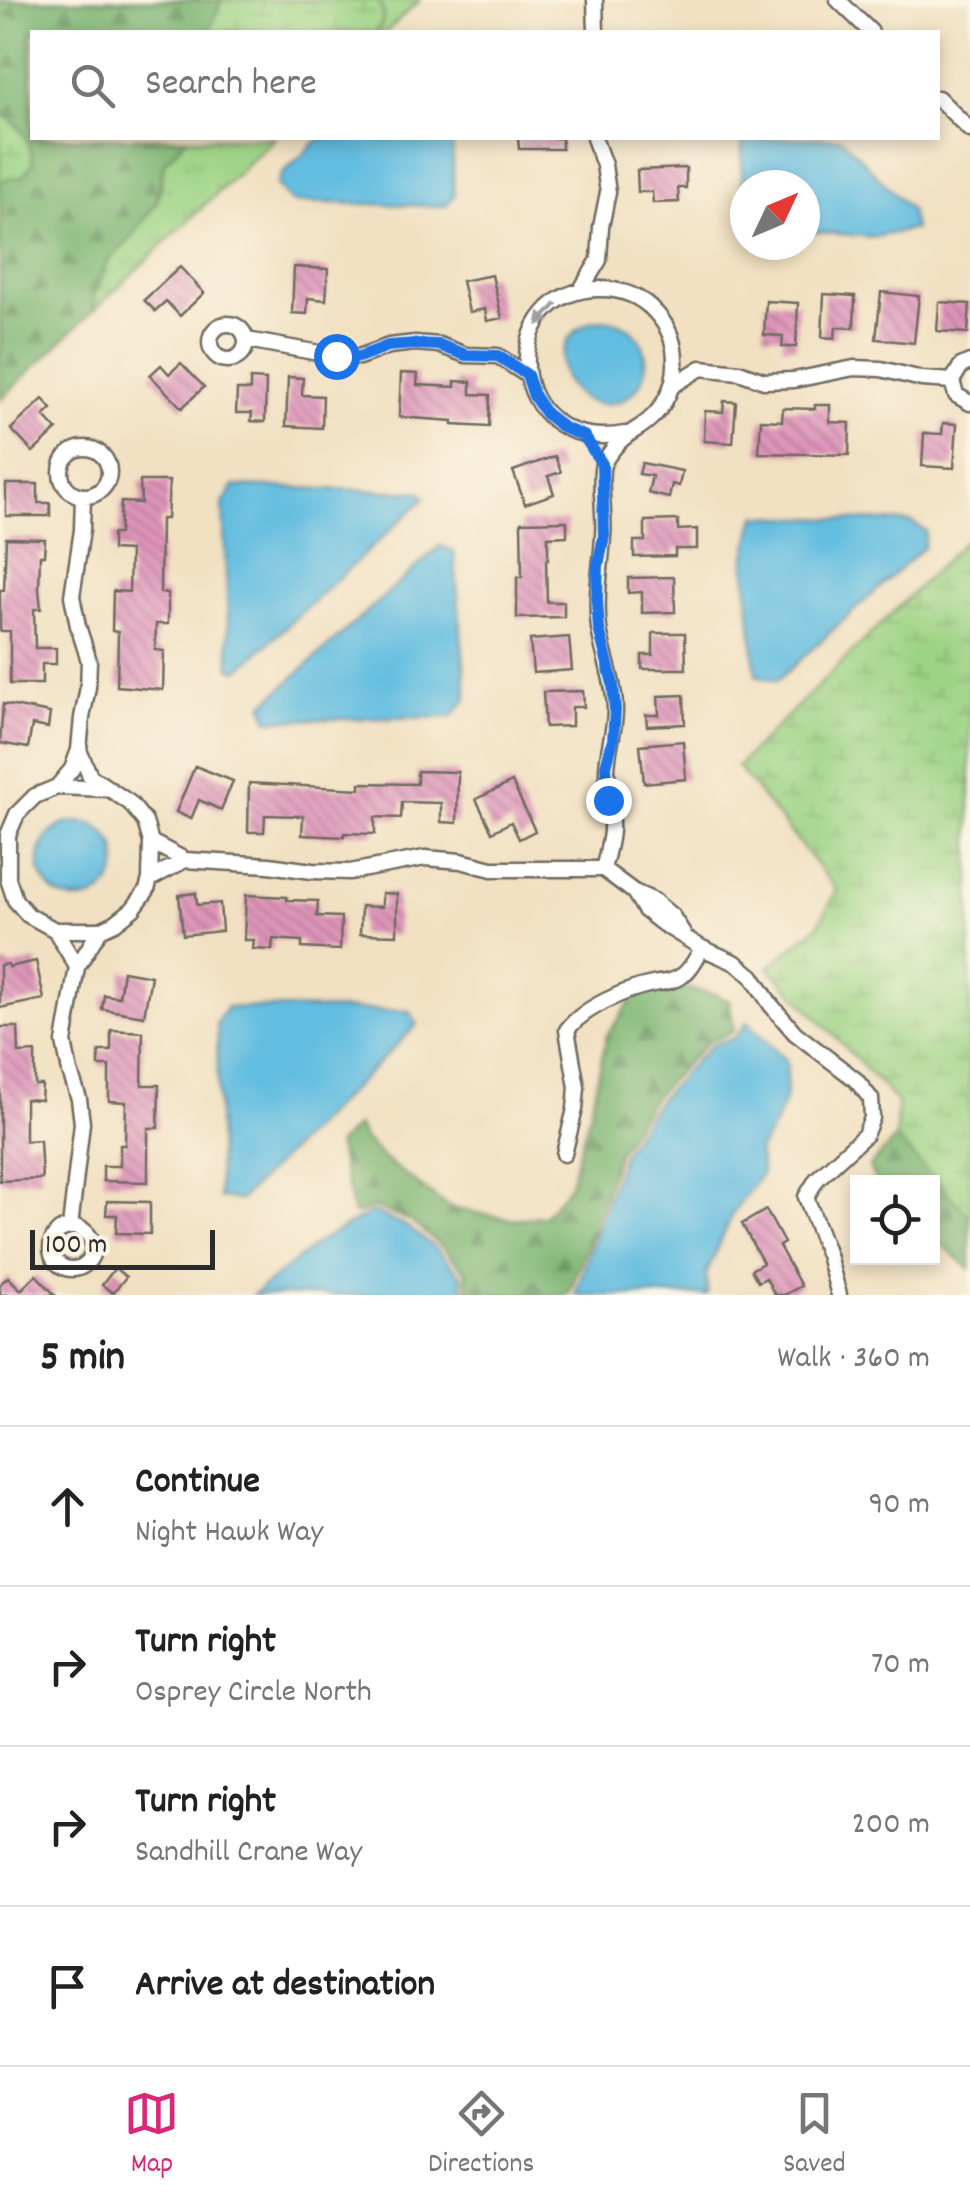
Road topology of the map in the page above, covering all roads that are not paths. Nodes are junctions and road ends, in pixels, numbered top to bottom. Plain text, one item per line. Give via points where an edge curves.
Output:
1 (595, 0) edge
2 (838, 0) edge
3 (596, 30) edge
4 (869, 30) edge
5 (940, 100) edge
6 (970, 130) edge
7 (595, 140) edge
8 (599, 260) junction
9 (616, 290) junction
10 (580, 291) junction
11 (246, 340) dead end
12 (528, 343) junction
13 (673, 346) junction
14 (498, 356) junction
15 (970, 362) edge
16 (701, 368) junction
17 (527, 375) junction
18 (952, 381) junction
19 (672, 386) junction
20 (970, 403) edge
21 (625, 434) junction
22 (584, 436) junction
23 (602, 464) junction
24 (83, 496) dead end
25 (79, 750) junction
26 (57, 787) junction
27 (108, 789) junction
28 (4, 838) edge
29 (151, 842) junction
30 (186, 860) junction
31 (603, 869) junction
32 (4, 877) edge
33 (150, 879) junction
34 (55, 930) junction
35 (100, 930) junction
36 (702, 948) junction
37 (76, 967) junction
38 (564, 1154) dead end
39 (70, 1227) dead end
40 (839, 1295) edge

1 - 3 street
2 - 4 street
5 - 6 street
7 - 8 street via 608,192
8 - 9 street
8 - 10 street
9 - 10 street
9 - 13 street via 656,312
10 -> 12 street via 548,310
11 - 14 street via 336,356 415,344
12 - 14 street
12 - 17 street
13 - 16 street
13 - 19 street
14 - 17 street
15 - 18 street
16 - 18 street via 764,381 854,368
16 - 19 street
17 - 22 street via 546,414
18 - 20 street via 956,395
19 - 21 street via 649,420
21 - 22 street
21 - 23 street
22 - 23 street
23 - 31 street via 597,600 615,710 606,766 611,833
24 - 25 street via 72,596 90,661
25 - 26 street
25 - 27 street via 90,776
26 - 27 street
26 - 28 street via 17,814
27 - 29 street via 130,803
28 - 32 street
29 - 30 street
29 - 33 street
30 - 31 street via 350,872 425,858 492,869
30 - 33 street
31 - 36 street via 663,924
32 - 34 street via 28,915
33 - 35 street via 134,909
34 - 35 street
34 - 37 street
35 - 37 street
36 - 38 street via 682,976 621,994 567,1030 577,1088
36 - 40 street via 752,976 795,1032 871,1099 865,1134 806,1196
37 - 39 street via 64,1042 82,1123

